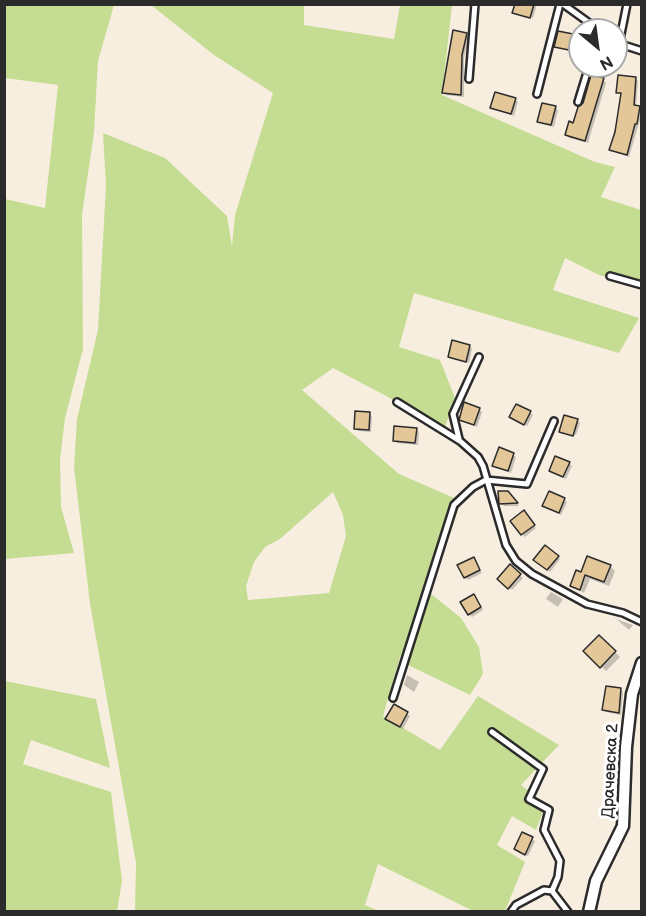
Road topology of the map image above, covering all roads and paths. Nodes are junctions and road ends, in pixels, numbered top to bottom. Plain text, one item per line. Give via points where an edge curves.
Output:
1 (475, 4) edge
2 (561, 4) edge
3 (581, 18) edge
4 (586, 78) edge
5 (469, 79) dead end
6 (537, 93) dead end
7 (578, 102) dead end
8 (610, 276) dead end
9 (642, 285) edge
10 (479, 357) dead end
11 (397, 402) dead end
12 (554, 421) dead end
13 (460, 441) junction
14 (486, 480) junction
15 (642, 622) edge
16 (642, 663) edge
17 (393, 698) dead end
18 (492, 732) dead end
19 (552, 891) junction
20 (511, 912) edge
21 (568, 912) edge
22 (589, 912) edge

1 - 5 lane
2 - 3 lane
2 - 6 lane
4 - 7 lane
8 - 9 lane
10 - 13 lane via 453,414
11 - 13 lane
12 - 14 lane via 527,484
13 - 14 lane via 478,457
14 - 15 lane via 506,545 516,561 587,604
14 - 17 lane via 454,505
16 - 22 street, Драчевска 2 via 632,694 623,826 596,881
18 - 19 lane via 543,769 529,799 549,810 544,830 560,861
19 - 20 lane via 544,890 516,904
19 - 21 lane

